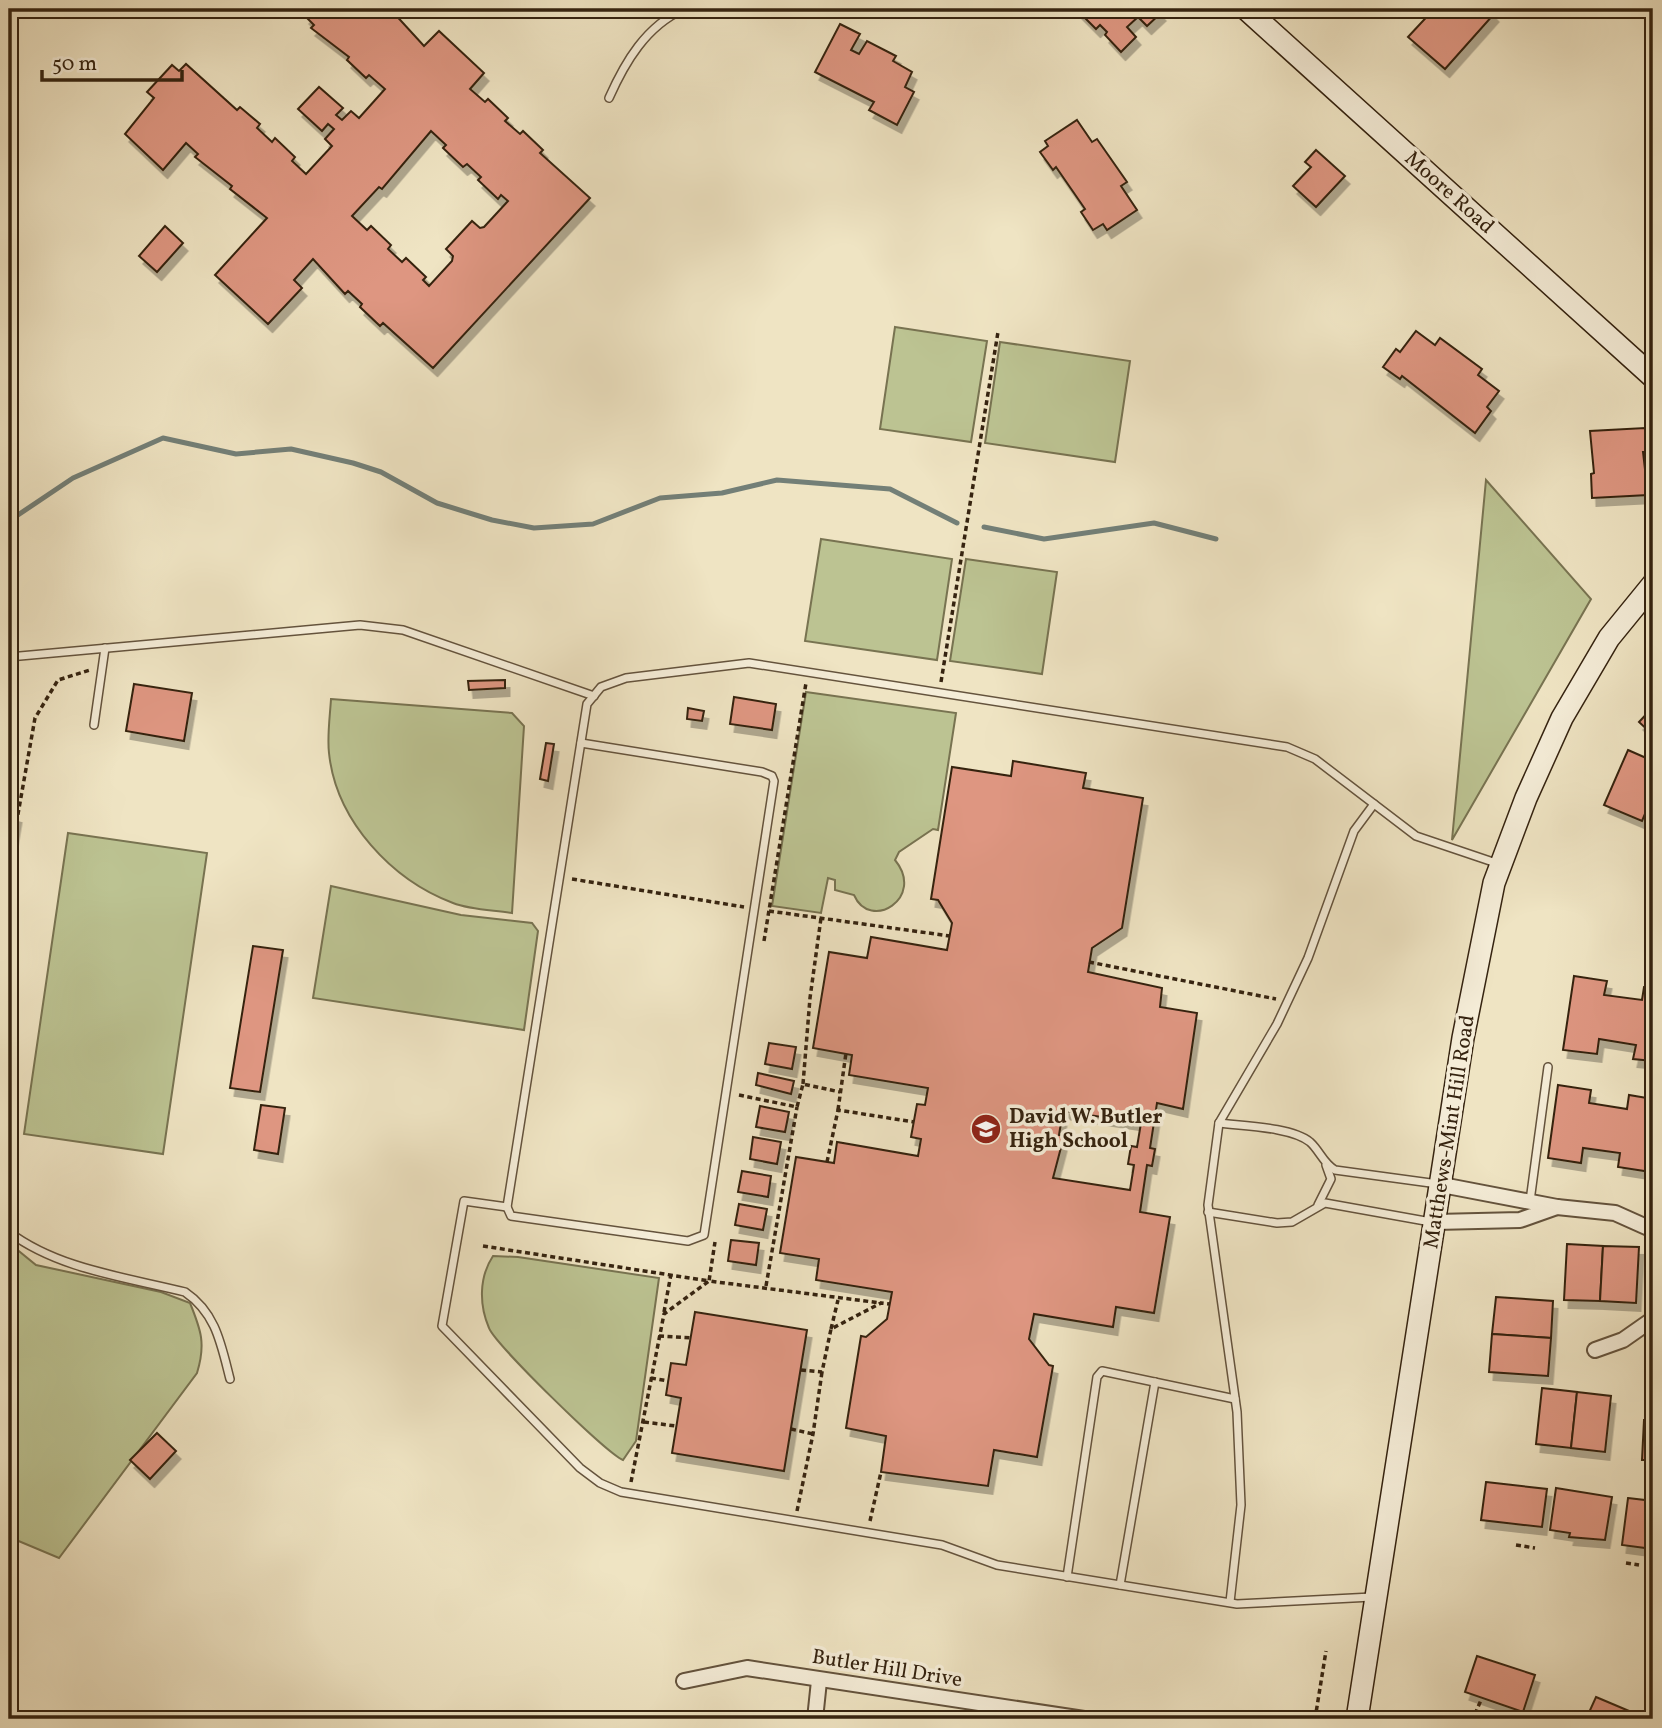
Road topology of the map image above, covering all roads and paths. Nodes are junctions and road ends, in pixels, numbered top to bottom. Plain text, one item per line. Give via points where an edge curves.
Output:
1 (684, 9) edge
2 (1246, 9) edge
3 (609, 98) dead end
4 (998, 332) dead end
5 (1653, 377) edge
6 (1653, 584) edge
7 (105, 649) junction
8 (9, 657) edge
9 (102, 666) junction
10 (940, 691) junction
11 (594, 696) junction
12 (94, 725) dead end
13 (581, 743) junction
14 (1374, 804) junction
15 (9, 864) edge
16 (1500, 865) junction
17 (821, 918) dead end
18 (1089, 962) dead end
19 (1288, 1002) junction
20 (846, 1054) dead end
21 (1548, 1067) dead end
22 (803, 1084) junction
23 (840, 1092) junction
24 (739, 1095) dead end
25 (797, 1107) junction
26 (838, 1110) junction
27 (914, 1122) dead end
28 (1219, 1123) junction
29 (827, 1162) dead end
30 (1326, 1164) junction
31 (1442, 1185) junction
32 (1530, 1200) junction
33 (507, 1207) junction
34 (1557, 1207) junction
35 (1316, 1208) junction
36 (1208, 1212) junction
37 (1436, 1223) junction
38 (1653, 1230) edge
39 (9, 1232) edge
40 (484, 1246) dead end
41 (671, 1274) junction
42 (709, 1281) junction
43 (766, 1286) junction
44 (838, 1300) junction
45 (881, 1303) junction
46 (890, 1304) dead end
47 (664, 1314) junction
48 (1653, 1319) edge
49 (831, 1329) junction
50 (658, 1336) junction
51 (692, 1338) dead end
52 (1595, 1350) dead end
53 (801, 1370) dead end
54 (822, 1372) junction
55 (651, 1378) junction
56 (230, 1379) dead end
57 (668, 1381) dead end
58 (1155, 1382) junction
59 (1235, 1399) junction
60 (644, 1422) junction
61 (676, 1426) dead end
62 (791, 1429) dead end
63 (813, 1434) junction
64 (881, 1472) dead end
65 (629, 1493) junction
66 (795, 1521) junction
67 (868, 1531) junction
68 (1516, 1545) dead end
69 (1535, 1548) dead end
70 (1626, 1563) dead end
71 (1639, 1565) dead end
72 (1067, 1577) junction
73 (1120, 1585) junction
74 (1376, 1597) junction
75 (1230, 1602) junction
76 (1326, 1651) dead end
77 (684, 1681) dead end
78 (819, 1681) junction
79 (1481, 1700) dead end
80 (1003, 1713) edge
81 (1475, 1714) dead end
82 (815, 1719) edge
83 (1084, 1719) edge
84 (1315, 1719) edge
85 (1357, 1719) edge

1 - 3 lane via 642,40
2 - 5 street, Moore Road
4 - 10 path
6 - 16 street, Matthews-Mint Hill Road via 1609,638 1562,718
7 - 8 lane
7 - 9 lane
7 - 11 lane via 360,625 403,630
9 - 12 lane
9 - 15 path via 58,680 35,718
10 - 11 lane via 749,663 626,678 601,687
10 - 14 lane via 1287,747 1315,759
11 - 13 lane via 587,704
13 - 33 lane
13 - 33 lane via 762,772 774,781 704,1235 696,1240 674,1239 511,1216
14 - 16 lane via 1416,835
14 - 19 lane via 1354,831
16 - 31 street, Matthews-Mint Hill Road via 1482,931
17 - 22 path
18 - 19 path
19 - 28 lane
20 - 23 path
21 - 32 lane
22 - 23 path
22 - 25 path
23 - 26 path
24 - 25 path
25 - 43 path
26 - 27 path
26 - 29 path
28 - 30 lane via 1297,1135 1311,1143
28 - 36 lane
30 - 31 lane via 1335,1170
30 - 35 lane via 1331,1179
31 - 32 street
31 - 37 street, Matthews-Mint Hill Road
32 - 34 street
33 - 65 lane via 464,1201 442,1326 580,1468 600,1483
34 - 37 street via 1520,1220
34 - 38 street via 1615,1213
35 - 36 lane via 1292,1222 1277,1223
35 - 37 lane via 1325,1203
36 - 59 lane
37 - 74 street, Matthews-Mint Hill Road
39 - 56 lane via 57,1260 184,1292 202,1304 218,1333
40 - 41 path
41 - 42 path
41 - 47 path
42 - 43 path
42 - 47 path
43 - 44 path
44 - 45 path
44 - 49 path
45 - 46 path
45 - 49 path
47 - 50 path
48 - 52 street via 1631,1336
49 - 54 path
50 - 51 path
50 - 55 path
53 - 54 path
54 - 63 path
55 - 57 path
55 - 60 path
58 - 59 lane
58 - 72 lane via 1102,1371 1097,1377
58 - 73 lane
59 - 75 lane via 1241,1506
60 - 61 path
60 - 65 path
62 - 63 path
63 - 66 path
64 - 67 path
65 - 66 lane
66 - 67 lane
67 - 72 lane via 942,1545 997,1565
68 - 69 path
70 - 71 path
72 - 73 lane
73 - 75 lane
74 - 75 lane
74 - 85 street, Matthews-Mint Hill Road
76 - 84 path
77 - 78 street, Butler Hill Drive via 747,1668
78 - 80 street, Butler Hill Drive
78 - 82 street
79 - 81 path
80 - 83 street, Butler Hill Drive

